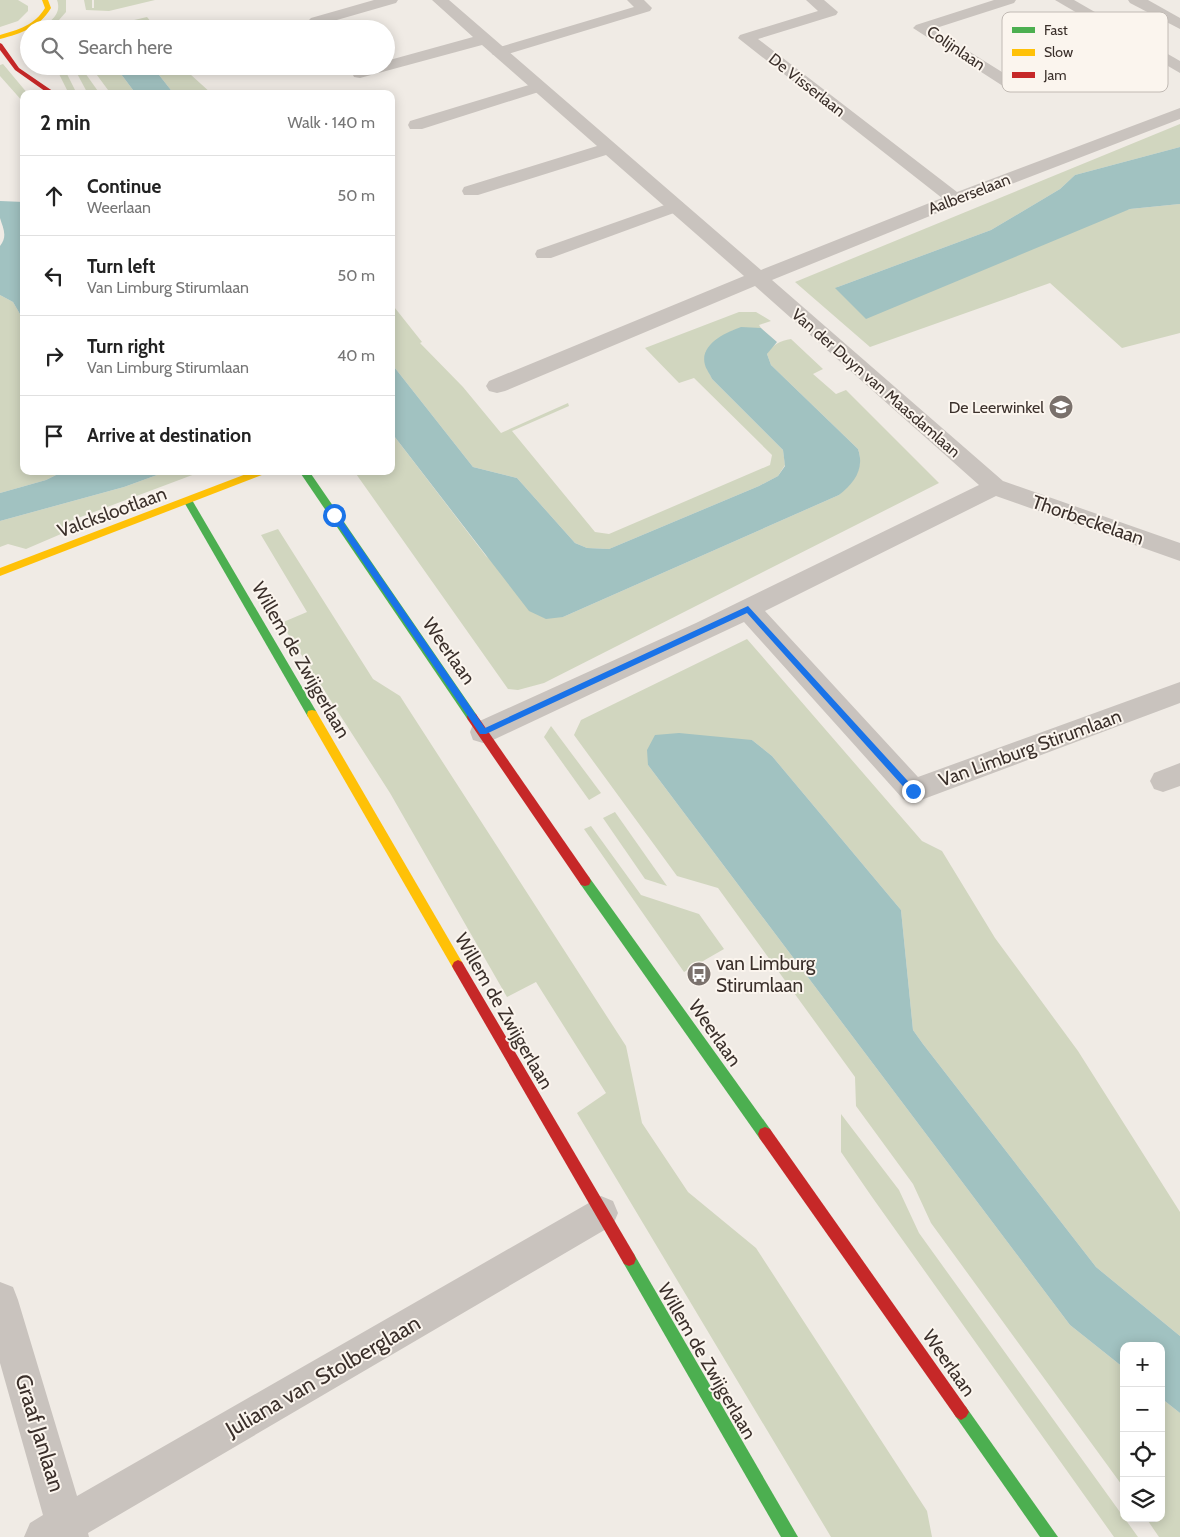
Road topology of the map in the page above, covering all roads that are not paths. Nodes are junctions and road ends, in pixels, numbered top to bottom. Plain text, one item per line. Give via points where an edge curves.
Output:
1 (45, 0) edge
2 (391, 0) edge
3 (440, 0) edge
4 (634, 0) edge
5 (814, 0) edge
6 (1008, 0) edge
7 (1063, 0) edge
8 (1136, 0) edge
9 (1084, 12) edge
10 (1158, 12) edge
11 (1168, 17) edge
12 (41, 20) edge
13 (320, 20) edge
14 (1180, 24) edge
15 (20, 35) edge
16 (0, 37) edge
17 (0, 45) edge
18 (492, 46) junction
19 (1168, 61) edge
20 (395, 64) edge
21 (1180, 68) edge
22 (20, 71) edge
23 (26, 75) edge
24 (53, 77) dead end
25 (1002, 79) edge
26 (539, 86) junction
27 (48, 90) edge
28 (54, 90) edge
29 (1180, 113) edge
30 (416, 125) dead end
31 (610, 148) junction
32 (472, 191) dead end
33 (955, 199) junction
34 (676, 206) junction
35 (544, 254) dead end
36 (758, 278) junction
37 (497, 386) dead end
38 (254, 475) edge
39 (307, 475) edge
40 (995, 487) junction
41 (190, 502) junction
42 (1180, 552) edge
43 (0, 572) edge
44 (748, 609) junction
45 (1180, 692) edge
46 (483, 732) junction
47 (601, 1214) junction
48 (0, 1300) edge
49 (60, 1533) edge
50 (790, 1537) edge
51 (1050, 1537) edge

1 - 12 main road via 48,8
2 - 13 lane
3 - 18 street, Van der Duyn van Maasdamlaan
4 - 18 lane via 644,8
5 - 33 street, De Visserlaan via 830,12 746,38
6 - 25 lane, Colijnlaan via 921,28
7 - 9 street
8 - 10 street
11 - 14 street
15 - 16 main road
17 - 22 main road
18 - 20 street
18 - 26 street, Van der Duyn van Maasdamlaan
19 - 21 street
23 - 27 main road
24 - 28 main road
26 - 30 lane
26 - 31 street, Van der Duyn van Maasdamlaan
29 - 33 street, Aalberselaan
31 - 32 street
31 - 34 street, Van der Duyn van Maasdamlaan
33 - 36 street, Aalberselaan
34 - 35 lane
34 - 36 street, Van der Duyn van Maasdamlaan
36 - 37 street
36 - 40 street, Van der Duyn van Maasdamlaan
38 - 41 main road, Valckslootlaan
39 - 46 main road, Weerlaan
40 - 42 street, Thorbeckelaan
40 - 44 street
41 - 43 main road, Valckslootlaan
41 - 47 main road, Willem de Zwijgerlaan
44 - 45 street, Van Limburg Stirumlaan via 913,791
44 - 46 street
46 - 51 main road, Weerlaan
47 - 49 street, Juliana van Stolberglaan
47 - 50 main road, Willem de Zwijgerlaan
48 - 49 street, Graaf Janlaan

